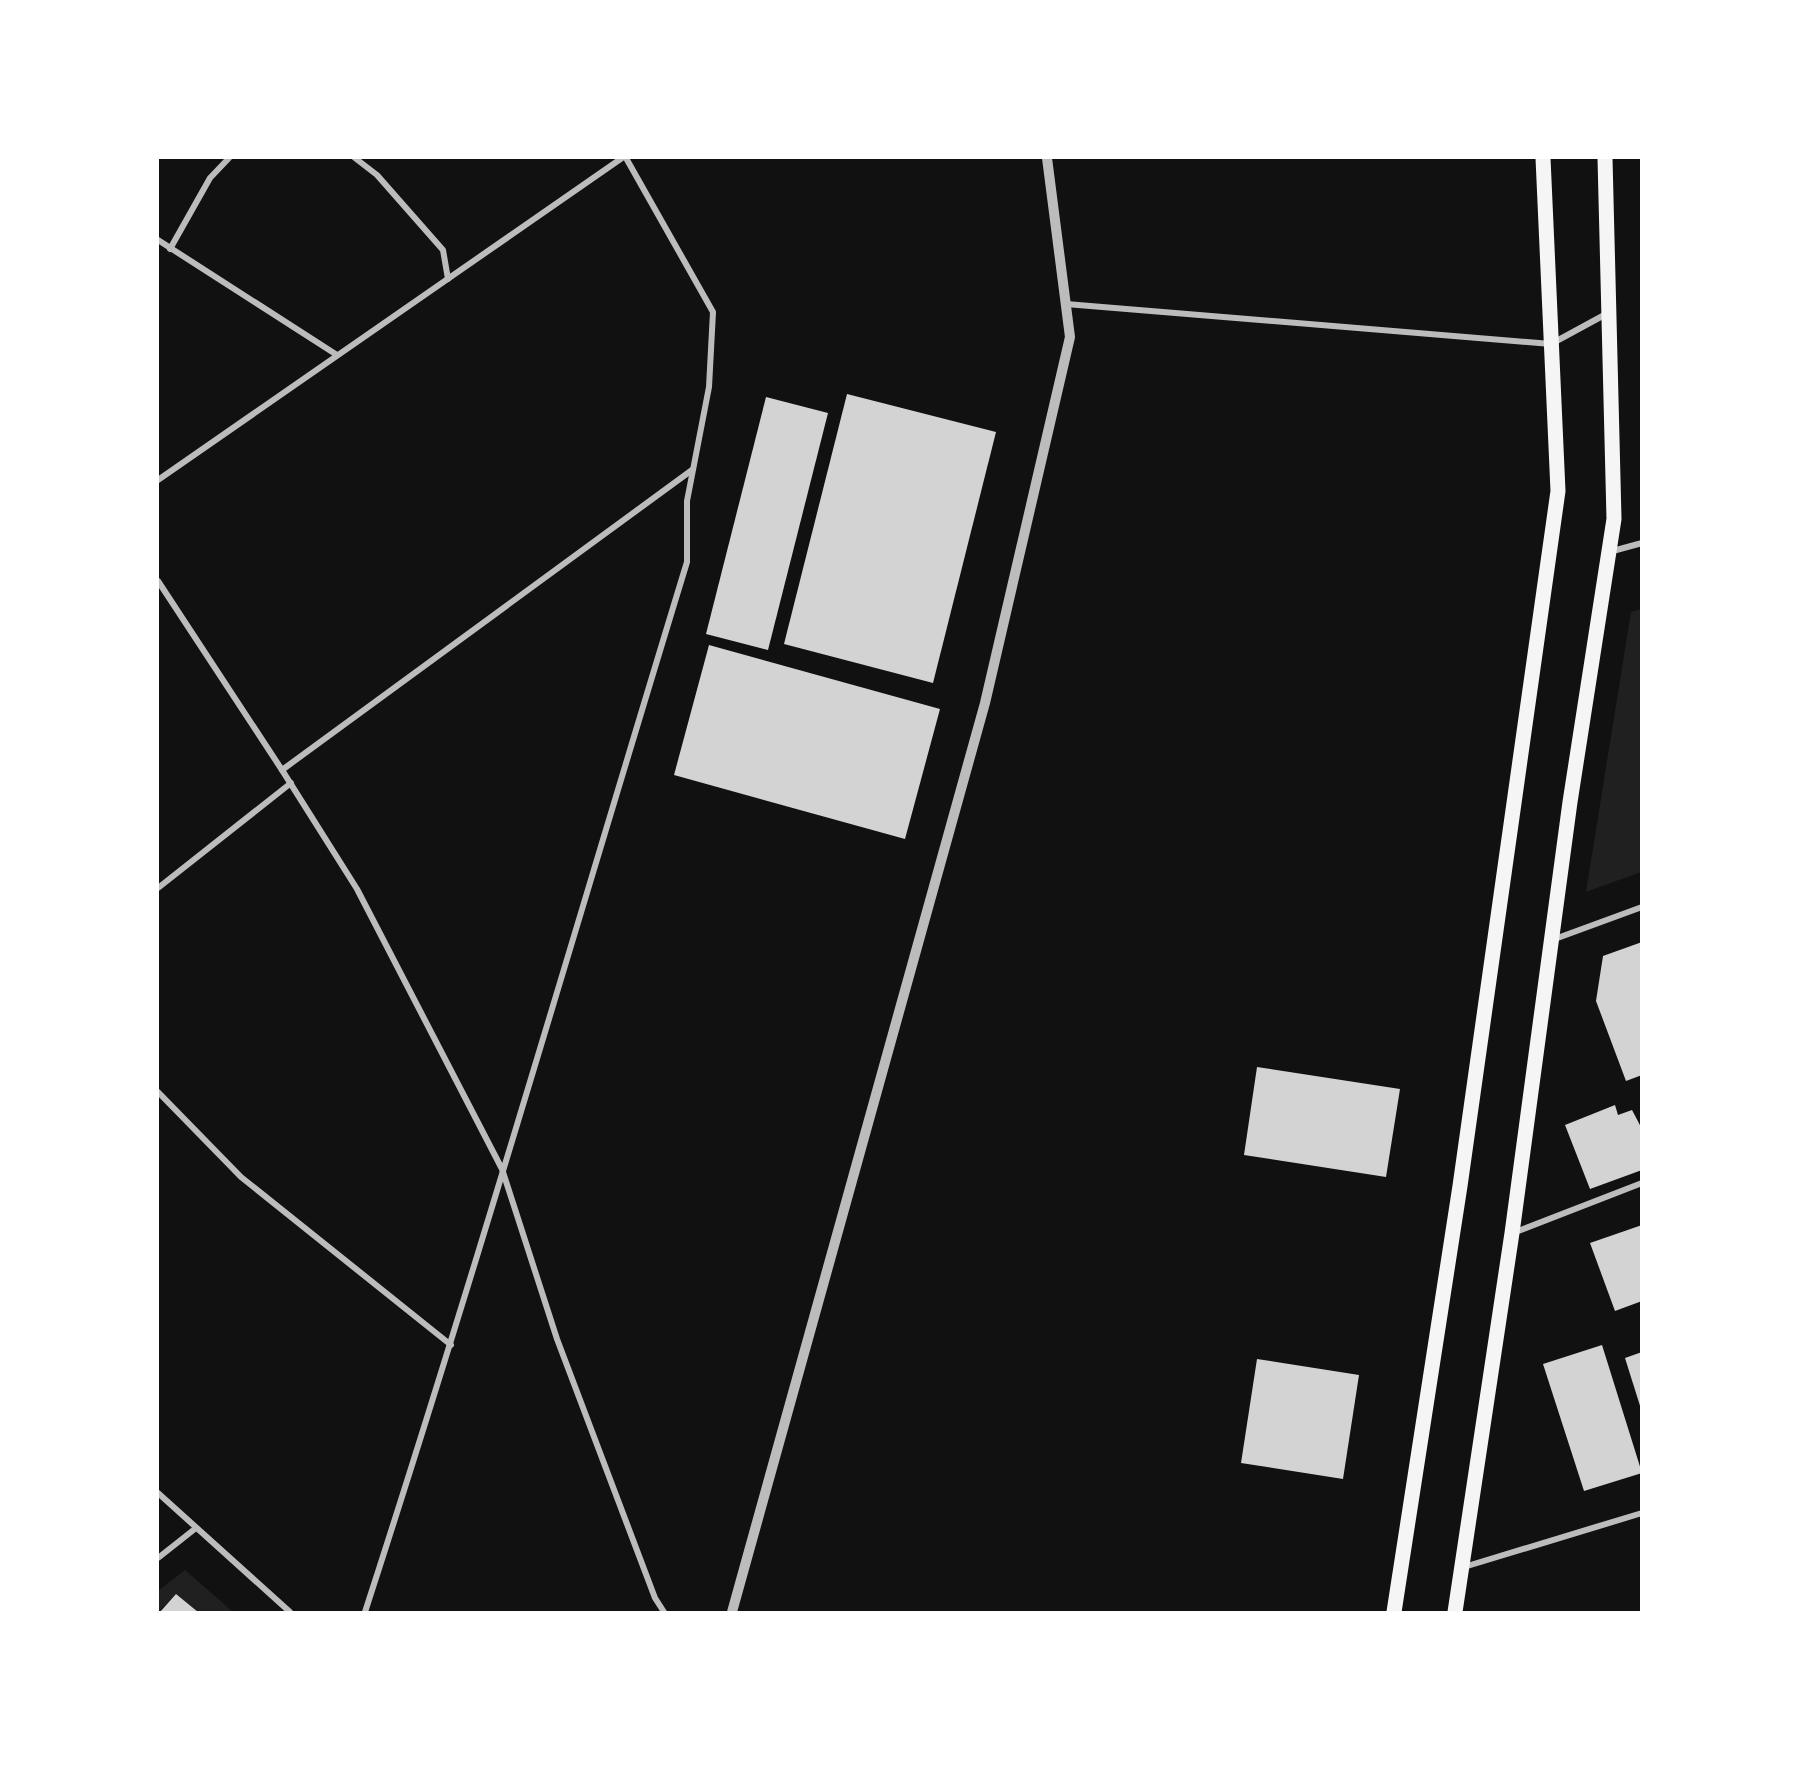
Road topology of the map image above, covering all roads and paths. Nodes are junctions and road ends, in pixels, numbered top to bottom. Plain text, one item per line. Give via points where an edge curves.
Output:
1 (229, 158) edge
2 (355, 158) edge
3 (624, 158) edge
4 (1047, 158) edge
5 (1543, 158) edge
6 (1605, 158) edge
7 (158, 240) edge
8 (170, 249) junction
9 (448, 279) junction
10 (1066, 304) junction
11 (1609, 312) junction
12 (1551, 344) junction
13 (337, 356) junction
14 (693, 470) junction
15 (158, 480) edge
16 (1641, 543) edge
17 (1609, 552) junction
18 (158, 581) edge
19 (282, 770) junction
20 (291, 783) junction
21 (158, 888) edge
22 (1641, 907) edge
23 (1552, 941) junction
24 (158, 1092) edge
25 (502, 1169) junction
26 (1641, 1183) edge
27 (1512, 1233) junction
28 (452, 1345) junction
29 (158, 1493) edge
30 (1641, 1513) edge
31 (196, 1528) junction
32 (158, 1558) edge
33 (1463, 1568) junction
34 (290, 1612) edge
35 (365, 1612) edge
36 (664, 1612) edge
37 (732, 1612) edge
38 (1394, 1612) edge
39 (1455, 1612) edge

1 - 8 street via 210,178
2 - 9 street via 377,175 443,250
3 - 9 street
3 - 14 street via 713,312 709,387
4 - 10 street
5 - 12 main road
6 - 11 main road
7 - 8 street
8 - 13 street
9 - 13 street
10 - 12 street
10 - 37 street via 1070,337 985,703
11 - 12 street
11 - 17 main road via 1614,519
12 - 38 main road via 1558,491
13 - 15 street
14 - 19 street
14 - 25 street via 687,501 687,562
16 - 17 street
17 - 23 main road
18 - 19 street
19 - 20 street
20 - 21 street
20 - 25 street via 357,889
22 - 23 street
23 - 27 main road
24 - 28 street via 241,1177
25 - 28 street
25 - 36 street via 557,1339 655,1598
26 - 27 street
27 - 33 main road
28 - 35 street
29 - 31 street
30 - 33 street
31 - 32 street
31 - 34 street
33 - 39 main road

